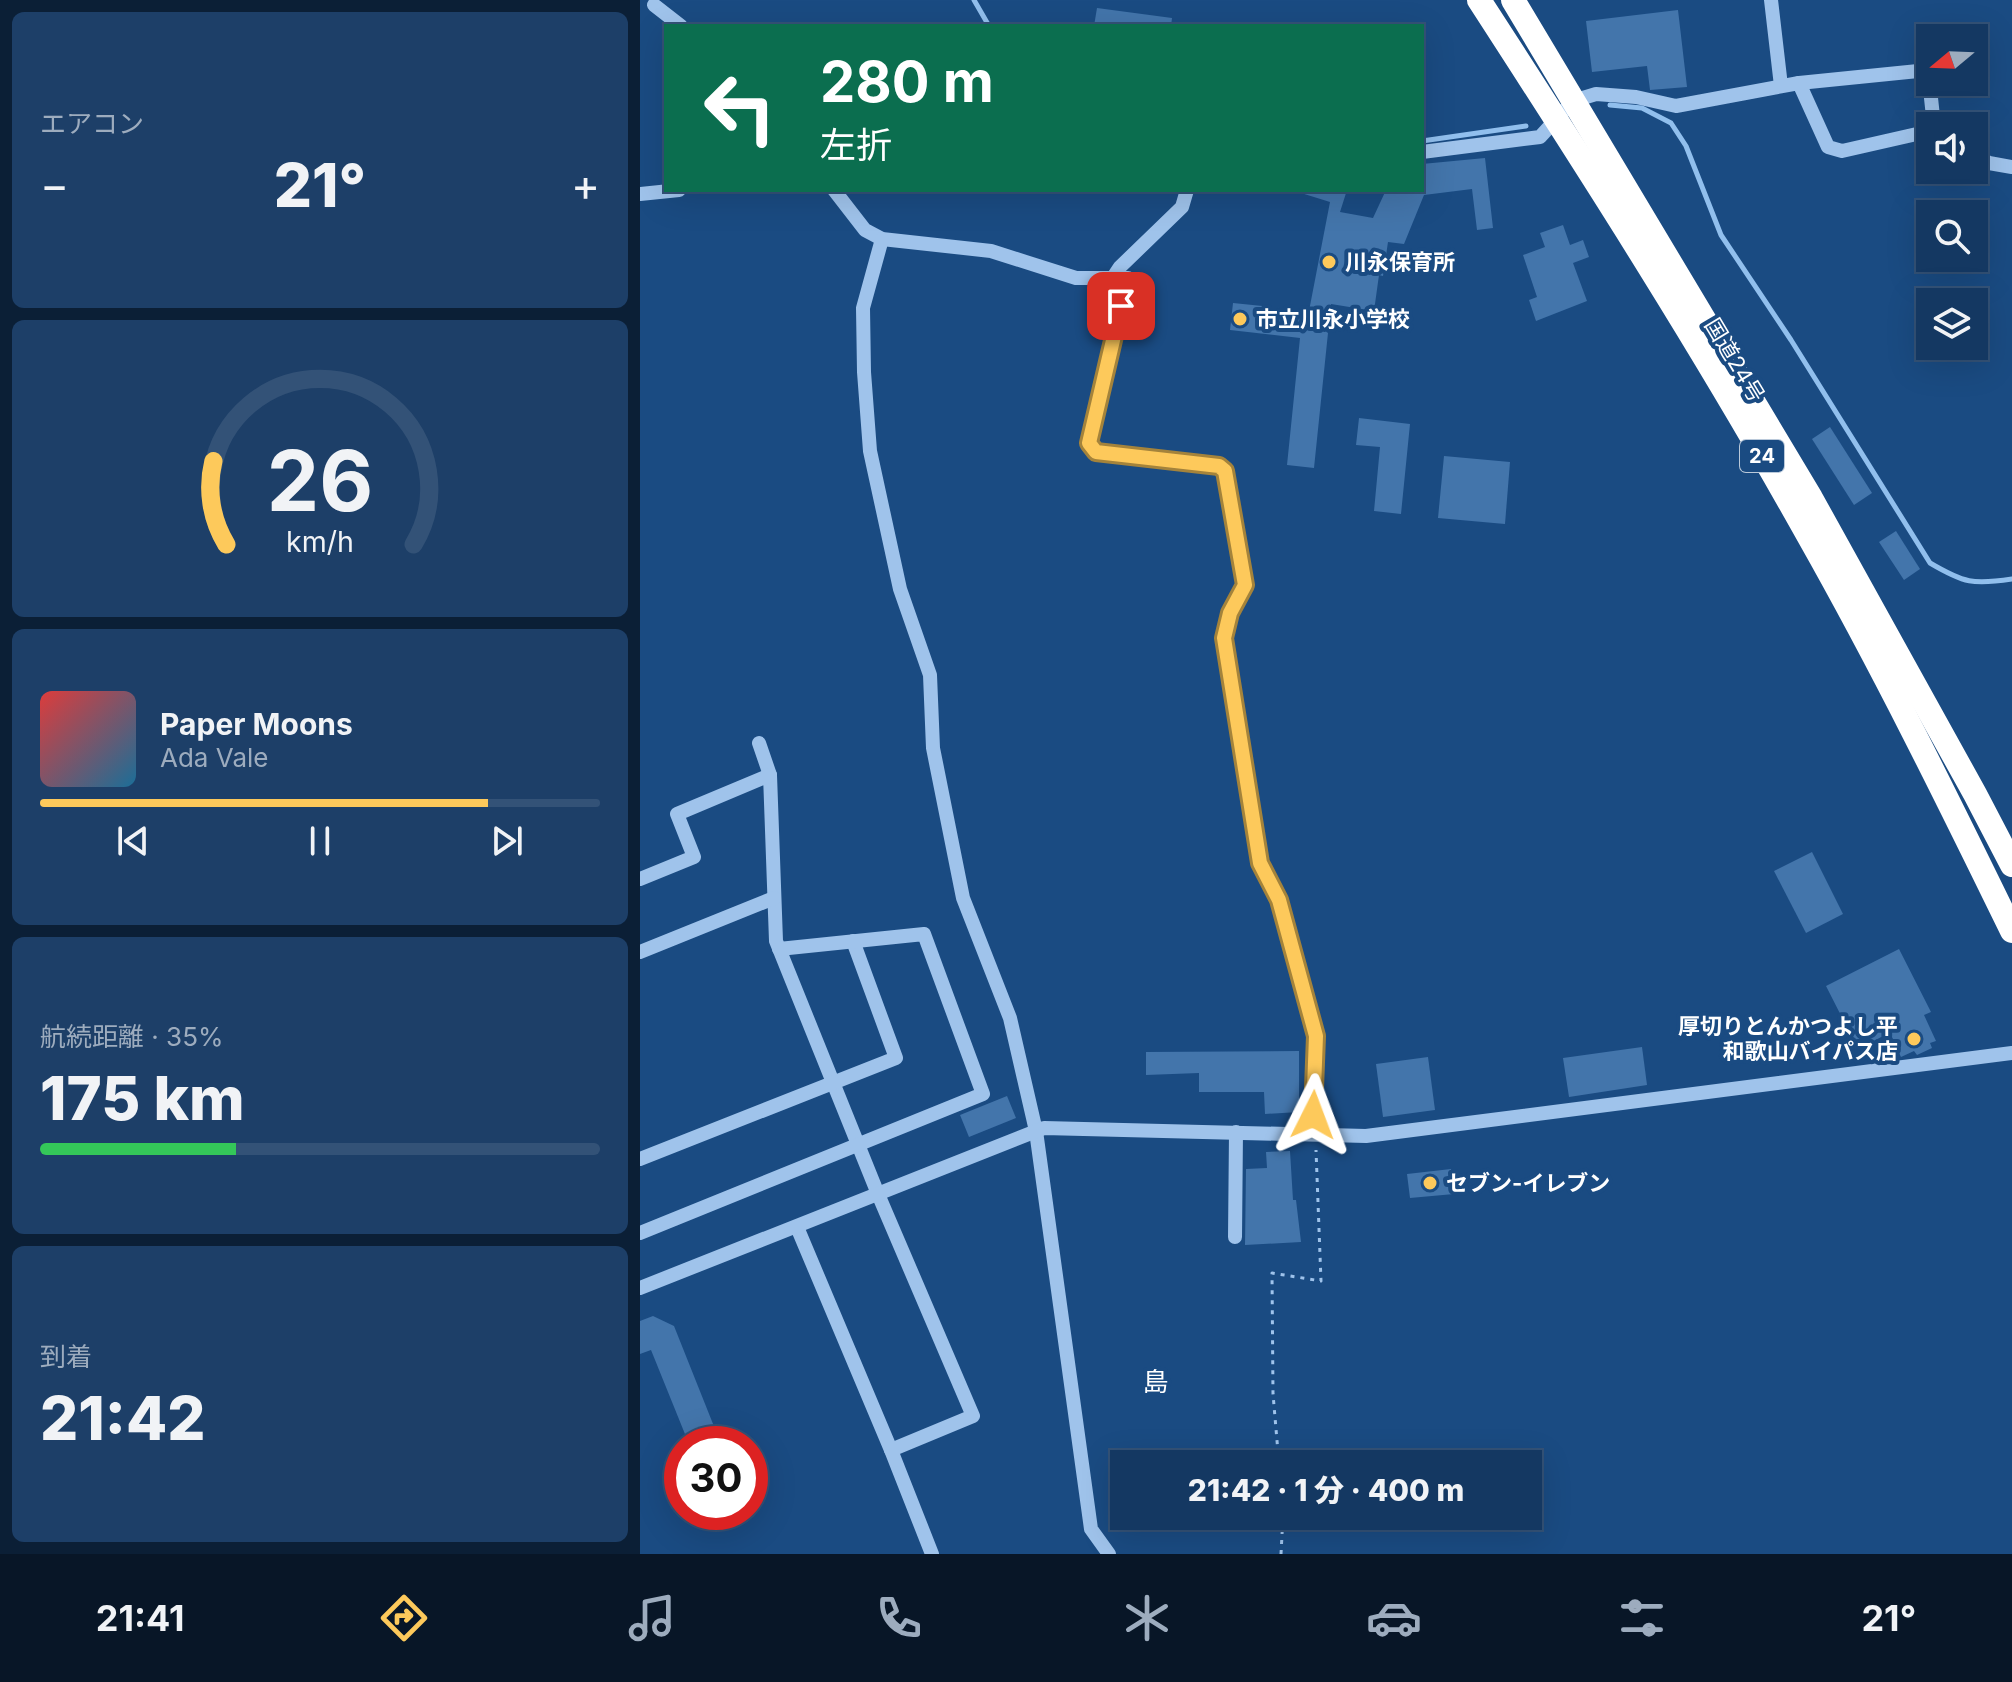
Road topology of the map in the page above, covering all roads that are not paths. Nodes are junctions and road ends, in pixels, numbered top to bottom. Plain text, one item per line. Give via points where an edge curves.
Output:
1 (1479, 0) edge
2 (1513, 0) edge
3 (1771, 0) edge
4 (651, 5) edge
5 (678, 24) edge
6 (1799, 83) junction
7 (1781, 86) junction
8 (1573, 101) junction
9 (1932, 112) edge
10 (1557, 121) junction
11 (1916, 134) edge
12 (1424, 152) edge
13 (1988, 162) edge
14 (2012, 167) edge
15 (664, 192) edge
16 (834, 192) edge
17 (1186, 192) edge
18 (640, 194) edge
19 (882, 239) junction
20 (1112, 279) junction
21 (759, 743) dead end
22 (770, 775) junction
23 (2012, 865) edge
24 (640, 879) edge
25 (774, 898) junction
26 (2012, 931) edge
27 (853, 941) junction
28 (779, 949) junction
29 (640, 952) edge
30 (2012, 1053) edge
31 (832, 1082) junction
32 (1036, 1131) junction
33 (1236, 1132) junction
34 (1315, 1134) junction
35 (858, 1145) junction
36 (640, 1159) edge
37 (878, 1194) junction
38 (797, 1227) junction
39 (640, 1233) edge
40 (1235, 1237) dead end
41 (640, 1288) edge
42 (891, 1450) junction
43 (932, 1554) edge
44 (1109, 1554) edge

1 - 10 highway, 国道24号 / 24
2 - 8 highway, 国道24号 / 24
3 - 7 street
4 - 5 street
6 - 7 street
6 - 9 street via 1928,70
6 - 11 street via 1828,147 1842,151
7 - 8 street via 1676,106 1596,94
8 - 10 street
8 - 23 highway, 国道24号 / 24 via 1811,498
10 - 12 street via 1540,137
10 - 26 highway, 国道24号 / 24 via 1809,537
13 - 14 street
15 - 18 street
16 - 19 street via 865,230
17 - 20 street via 1182,207
19 - 20 street via 991,251 1076,278
19 - 32 street via 863,308 870,451 900,589 930,675 933,748 963,898 1010,1018
20 - 34 street via 1128,278 1089,443 1096,452 1203,463 1225,471 1245,585 1224,638 1260,863 1279,900 1316,1036
21 - 22 street
22 - 24 street via 677,814 694,857
22 - 25 street
25 - 28 street
25 - 29 street
27 - 28 street
27 - 31 street via 896,1058
27 - 35 street via 924,934 983,1094
28 - 31 street
30 - 34 street via 1366,1136
31 - 35 street
31 - 36 street
32 - 33 street via 1067,1127
32 - 37 street
32 - 44 street via 1091,1529
33 - 34 street
33 - 40 street
35 - 37 street
35 - 39 street
37 - 38 street
37 - 42 street via 973,1416
38 - 41 street
38 - 42 street
42 - 43 street

